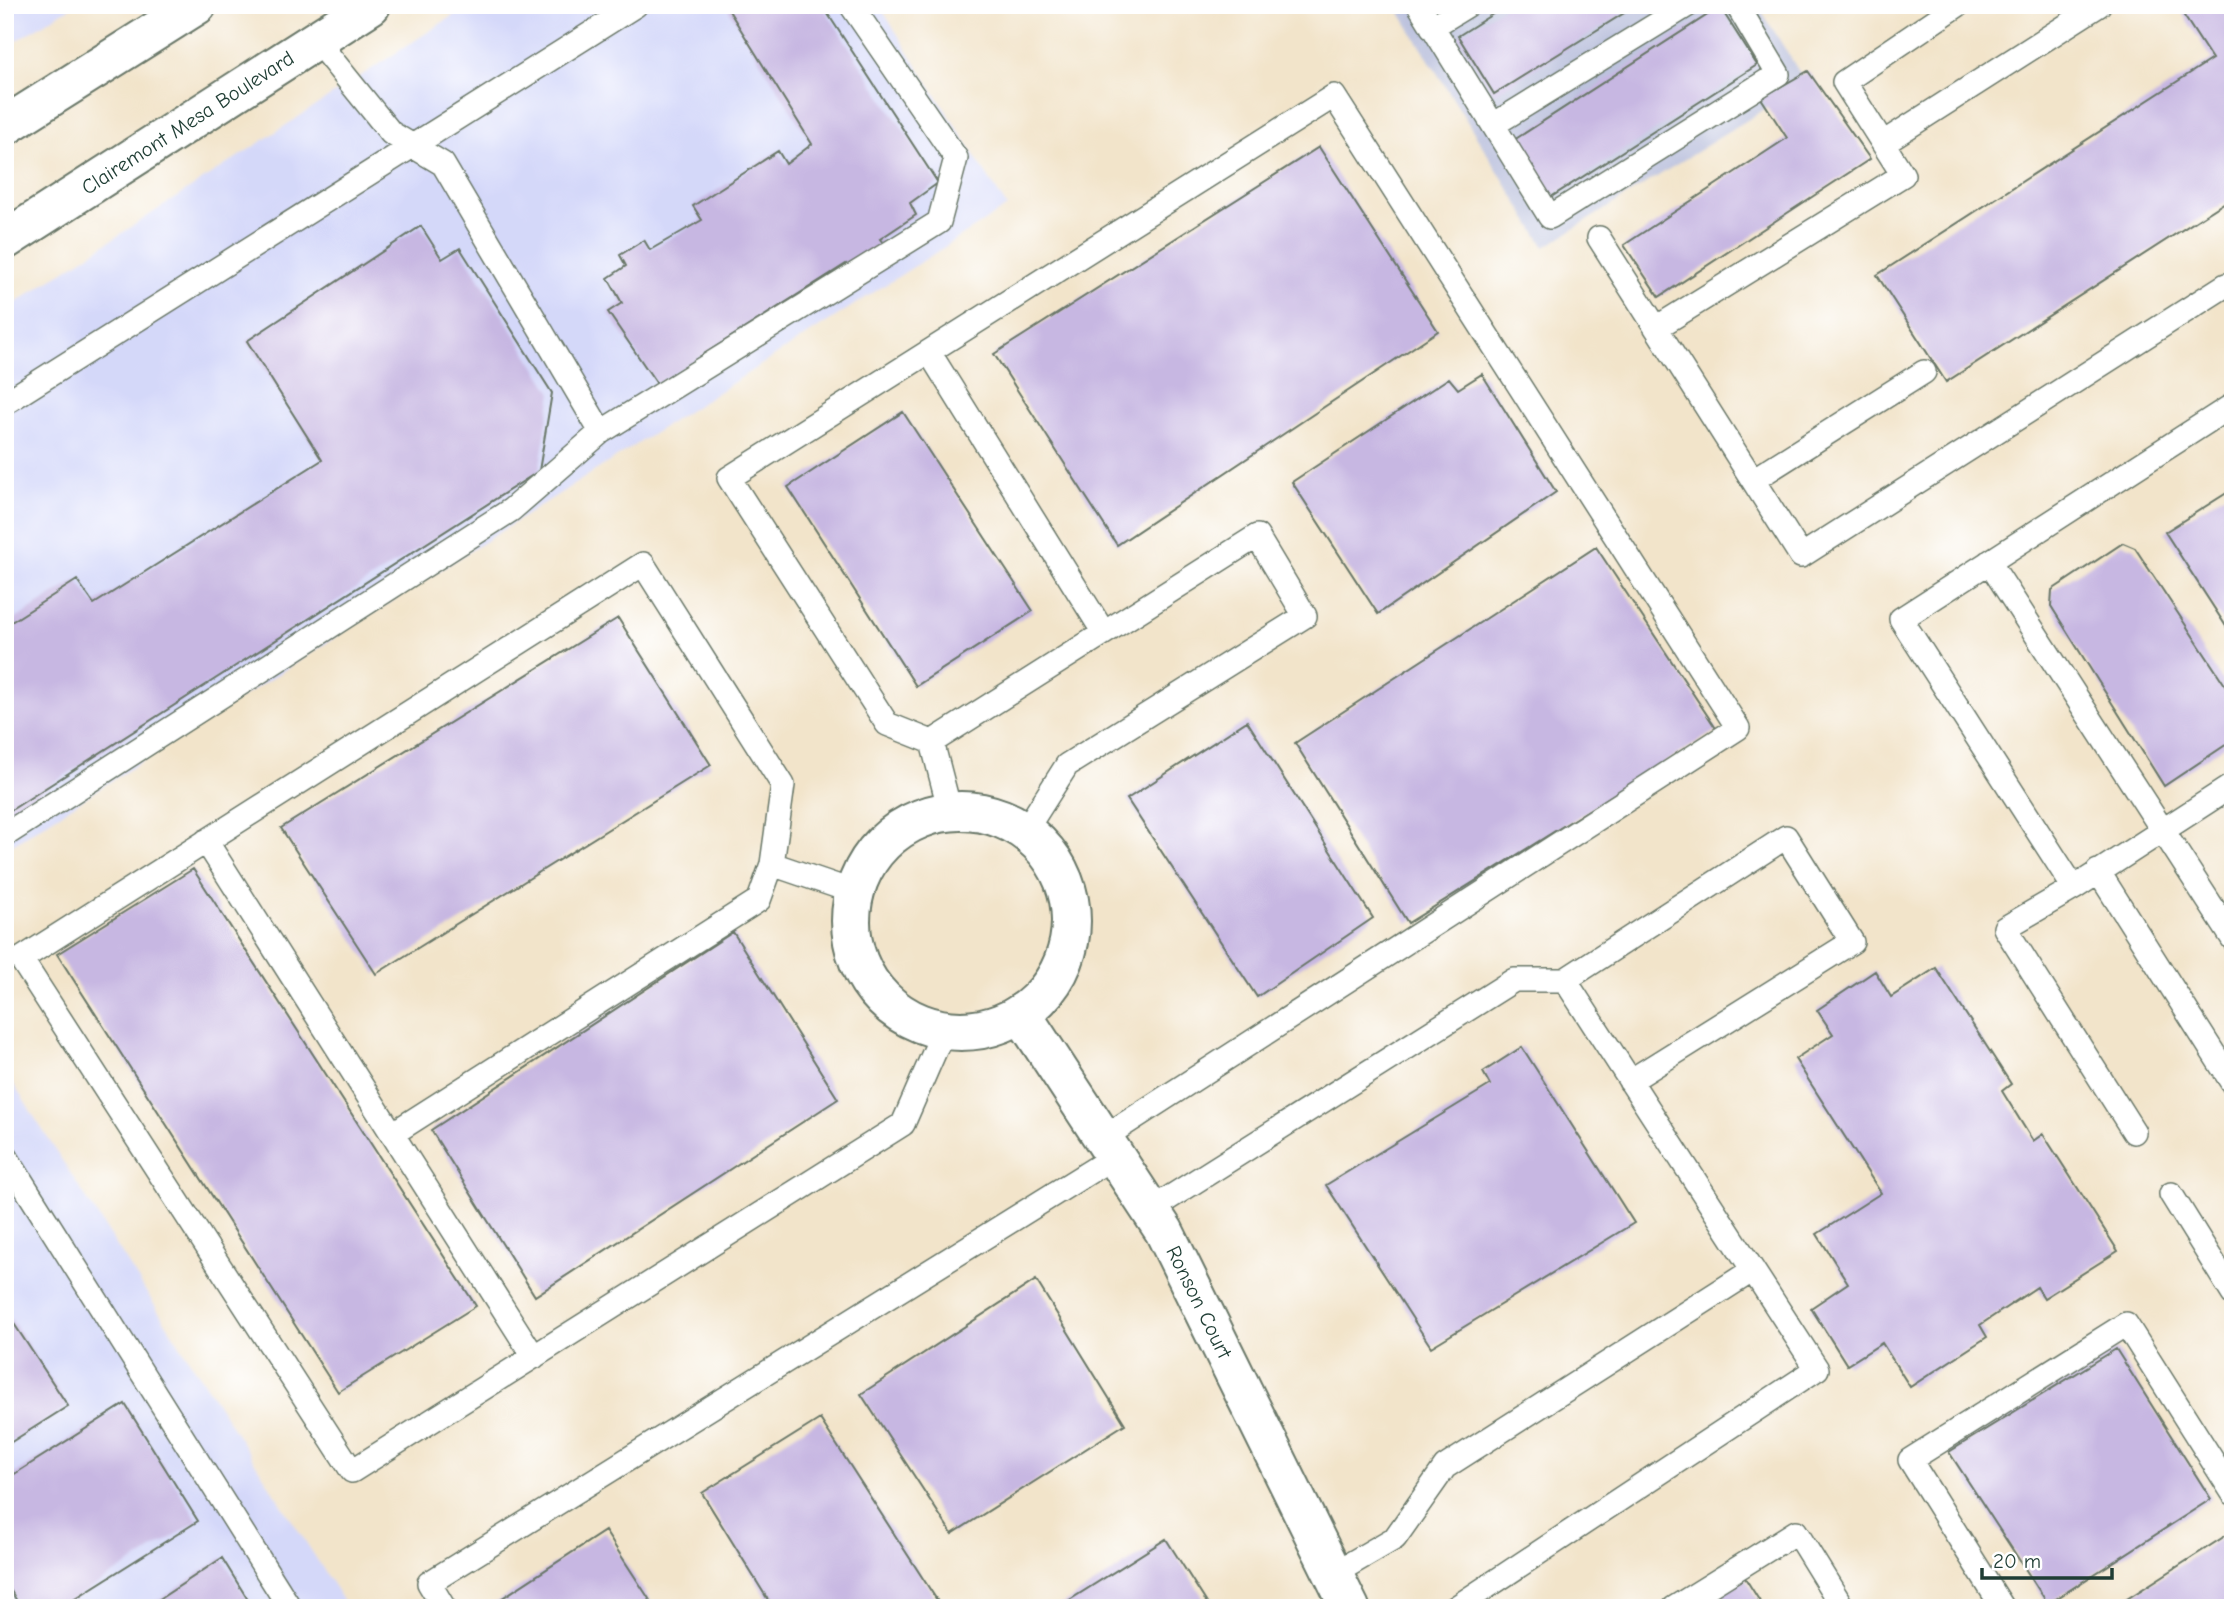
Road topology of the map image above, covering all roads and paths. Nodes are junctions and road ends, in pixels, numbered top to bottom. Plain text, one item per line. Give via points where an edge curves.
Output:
1 (197, 5) edge
2 (636, 5) edge
3 (851, 5) edge
4 (1419, 5) edge
5 (1468, 5) edge
6 (1688, 5) edge
7 (1737, 5) edge
8 (1958, 5) edge
9 (2099, 5) edge
10 (369, 6) edge
11 (1432, 27) junction
12 (316, 40) junction
13 (1493, 125) junction
14 (5, 126) edge
15 (1883, 143) junction
16 (411, 145) junction
17 (1599, 238) dead end
18 (5, 240) edge
19 (2233, 285) edge
20 (1656, 328) junction
21 (929, 352) junction
22 (1924, 372) dead end
23 (5, 403) edge
24 (2233, 405) edge
25 (601, 432) junction
26 (1753, 480) junction
27 (1989, 562) junction
28 (1104, 633) junction
29 (932, 743) junction
30 (2233, 785) edge
31 (950, 811) junction
32 (2164, 829) junction
33 (1025, 831) junction
34 (5, 835) edge
35 (206, 841) junction
36 (772, 864) junction
37 (2098, 871) junction
38 (2074, 888) junction
39 (854, 892) junction
40 (2233, 939) edge
41 (1566, 980) junction
42 (1021, 1013) junction
43 (944, 1030) junction
44 (1630, 1081) junction
45 (2233, 1084) edge
46 (2134, 1132) dead end
47 (392, 1134) junction
48 (1109, 1147) junction
49 (5, 1155) edge
50 (2171, 1194) dead end
51 (1150, 1210) junction
52 (1753, 1270) junction
53 (2233, 1294) edge
54 (534, 1357) junction
55 (2233, 1493) edge
56 (1333, 1574) junction
57 (290, 1608) edge
58 (444, 1608) edge
59 (1350, 1608) edge
60 (1455, 1608) edge
61 (1674, 1608) edge
62 (1843, 1608) edge
63 (2003, 1608) edge

1 - 14 street
2 - 16 lane
3 - 25 lane via 956,158 939,222
4 - 11 lane
5 - 11 lane
6 - 13 lane
7 - 13 lane via 1778,74 1549,217
8 - 15 lane via 1844,82
9 - 15 lane
10 - 12 street, Clairemont Mesa Boulevard
11 - 13 lane
12 - 16 lane via 391,133
12 - 18 street, Clairemont Mesa Boulevard
15 - 20 lane via 1903,175
16 - 23 lane
16 - 25 lane via 443,164
17 - 20 lane
19 - 26 lane via 1801,556
20 - 26 lane
21 - 28 lane
21 - 29 lane via 729,478 887,724
21 - 48 lane via 1334,96 1738,728
22 - 26 lane
24 - 27 lane
25 - 34 lane via 511,510
27 - 32 lane
27 - 38 lane via 1901,619
28 - 29 lane
28 - 33 lane via 1257,536 1305,616 1067,765
29 - 31 lane
30 - 32 lane
31 - 33 street via 976,812
31 - 39 street via 900,829 880,846
32 - 37 lane
32 - 40 lane
33 - 42 street via 1060,872 1071,923 1057,974
35 - 36 lane via 643,564 783,785
35 - 47 lane
35 - 54 lane via 21,959 352,1471
36 - 39 lane
36 - 47 lane via 759,900
37 - 38 lane
37 - 45 lane
38 - 46 lane via 2006,928
39 - 43 street via 850,919 861,970 895,1010
41 - 44 lane
41 - 44 lane via 1786,838 1852,942
41 - 51 lane via 1514,980
42 - 43 street via 997,1025
42 - 48 street, Ronson Court
43 - 54 lane via 903,1124
44 - 52 lane
47 - 54 lane
48 - 51 street, Ronson Court
48 - 58 lane via 429,1583
49 - 57 lane
50 - 53 lane
51 - 56 street, Ronson Court
52 - 56 lane via 1445,1467 1395,1538
52 - 60 lane via 1818,1369
55 - 63 lane via 2126,1324 1910,1460
56 - 59 street, Ronson Court
61 - 62 lane via 1796,1532

